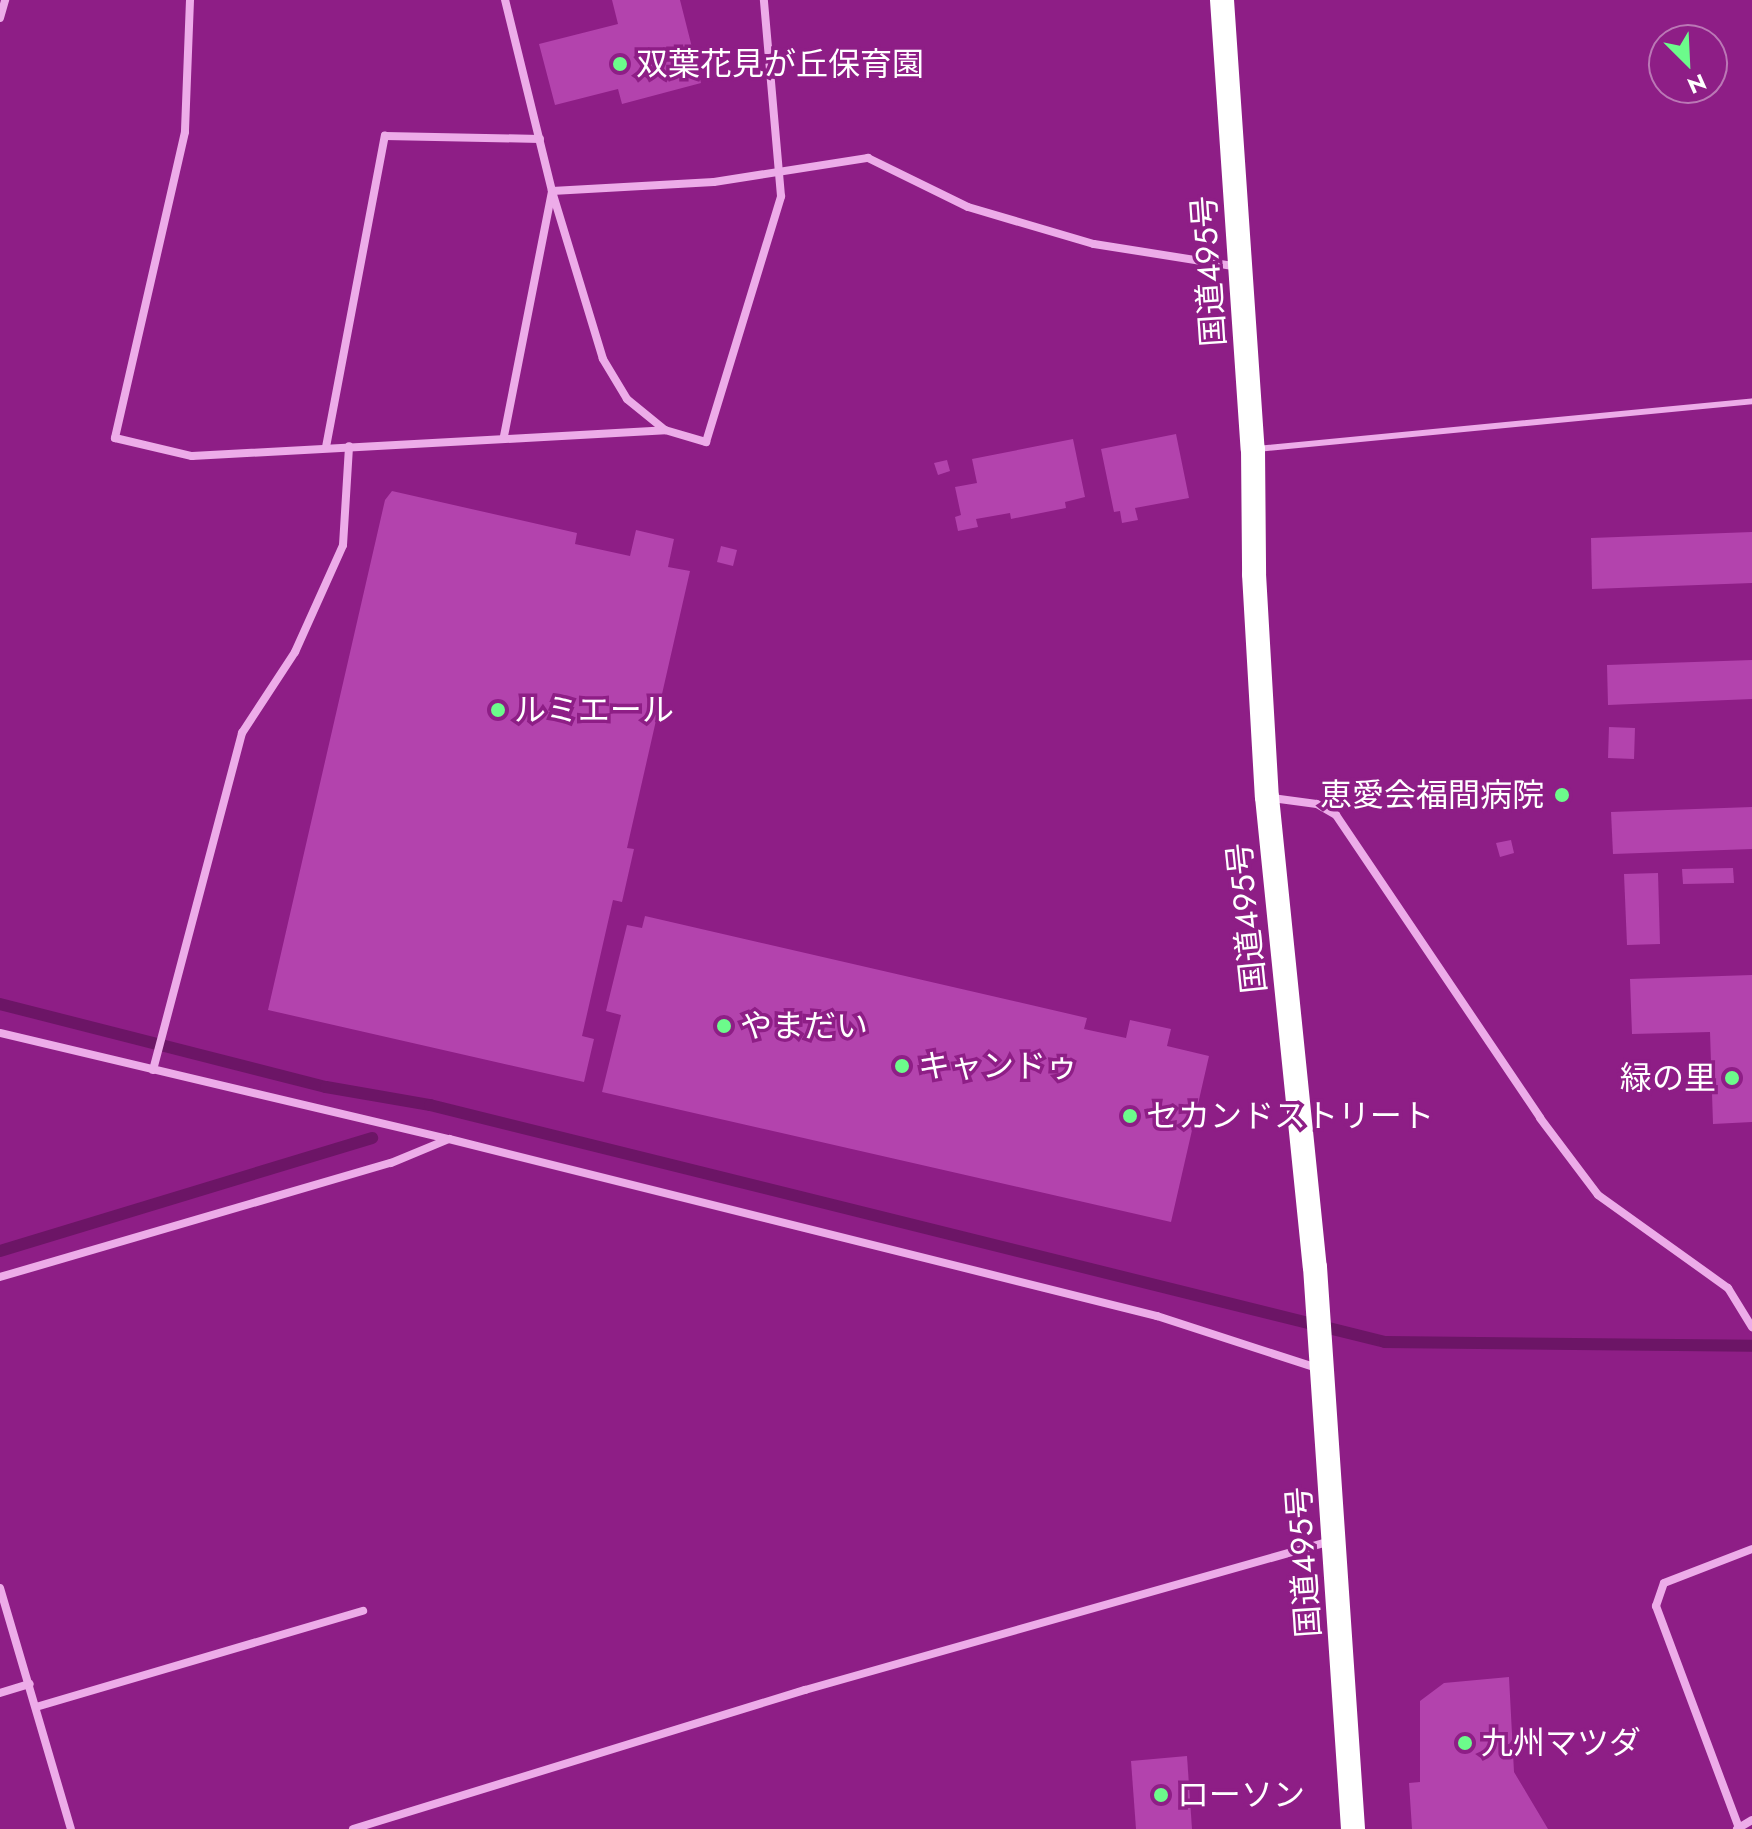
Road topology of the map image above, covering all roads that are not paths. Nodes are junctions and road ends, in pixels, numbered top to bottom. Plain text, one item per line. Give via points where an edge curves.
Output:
1 (5, 0) edge
2 (190, 0) edge
3 (505, 0) edge
4 (764, 0) edge
5 (1222, 0) edge
6 (0, 18) edge
7 (540, 139) junction
8 (779, 173) junction
9 (552, 191) junction
10 (1240, 267) junction
11 (1752, 401) edge
12 (665, 430) junction
13 (504, 436) junction
14 (349, 446) junction
15 (326, 447) junction
16 (1253, 449) junction
17 (1267, 797) junction
18 (0, 1033) edge
19 (153, 1070) junction
20 (449, 1139) junction
21 (0, 1277) edge
22 (1751, 1324) edge
23 (1323, 1370) junction
24 (1336, 1540) junction
25 (1752, 1549) edge
26 (0, 1588) edge
27 (363, 1611) dead end
28 (30, 1684) junction
29 (0, 1693) edge
30 (36, 1707) junction
31 (1752, 1820) edge
32 (1738, 1828) edge
33 (71, 1829) edge
34 (353, 1829) edge
35 (1353, 1829) edge

1 - 6 street
2 - 15 street via 185,132 115,438 192,456
3 - 7 street
4 - 8 street
5 - 10 highway, 国道495号
7 - 9 street
7 - 15 street via 385,136
8 - 9 street
8 - 10 street via 868,158 968,207 1066,236
8 - 12 street via 781,196 706,442
9 - 12 street via 603,359 627,399
9 - 13 street
10 - 16 highway, 国道495号
11 - 16 lane
12 - 13 street
13 - 14 street
14 - 15 street
14 - 19 street via 343,545 295,652 242,733
16 - 17 highway, 国道495号 via 1254,574
17 - 22 street via 1317,804 1336,815 1540,1118 1598,1195 1728,1288
17 - 23 highway, 国道495号
18 - 19 street
19 - 20 street
20 - 21 street via 391,1163
20 - 23 street via 1157,1316
23 - 24 highway, 国道495号
24 - 34 street via 805,1690
24 - 35 highway, 国道495号
25 - 32 street via 1664,1583 1656,1606
26 - 28 street
27 - 30 street
28 - 29 street
28 - 30 street
30 - 33 street
31 - 32 street

